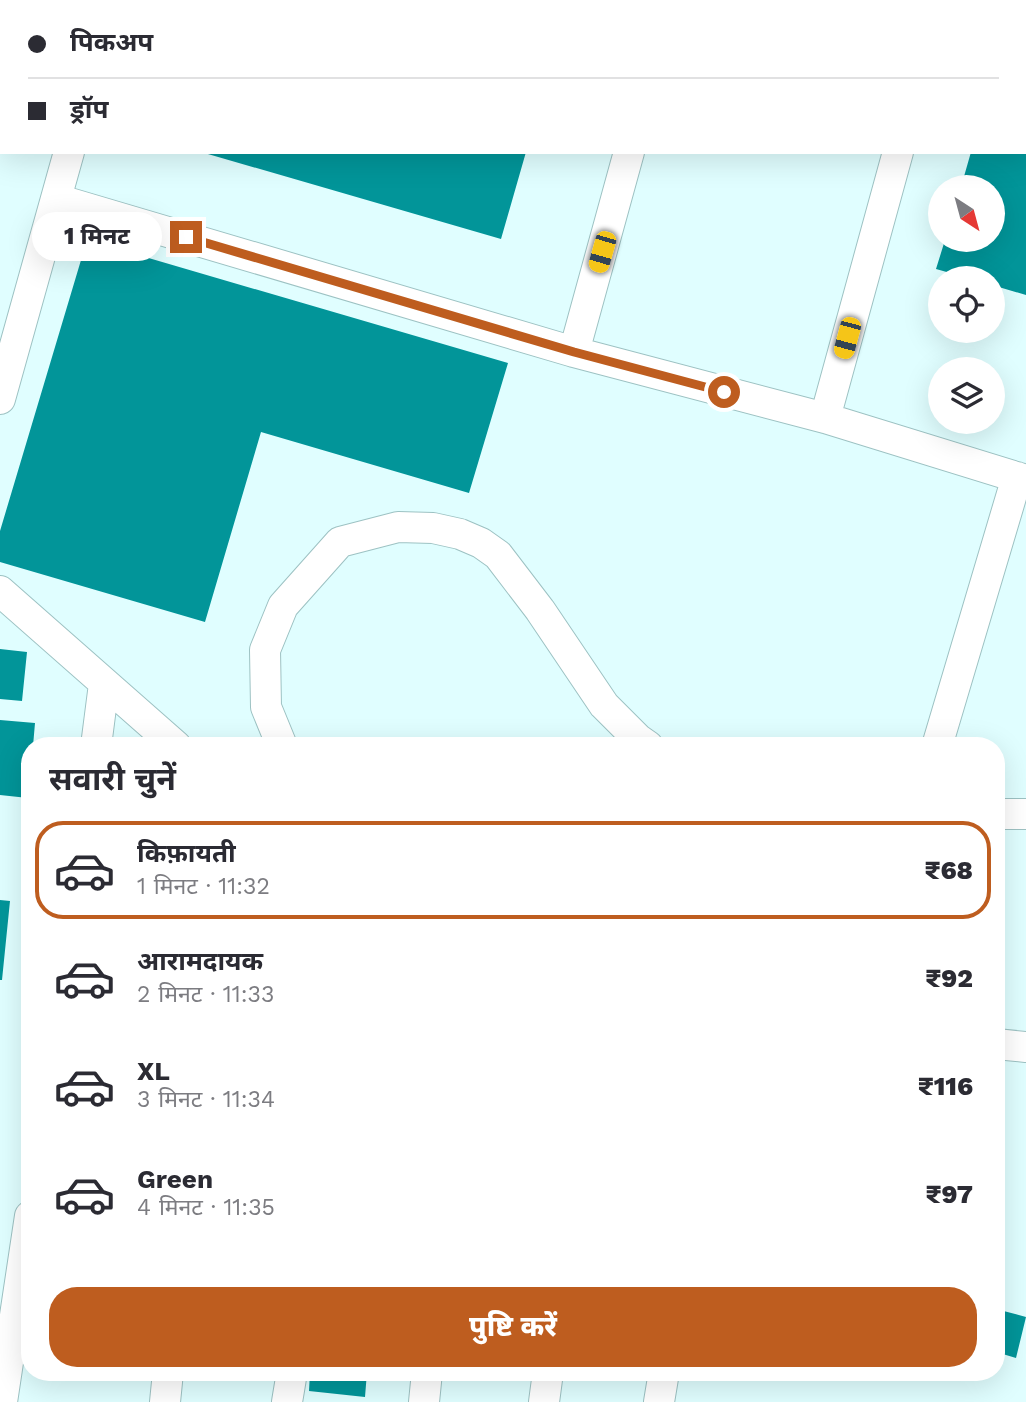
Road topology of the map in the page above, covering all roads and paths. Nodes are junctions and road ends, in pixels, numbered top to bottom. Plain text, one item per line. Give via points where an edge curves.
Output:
1 (68, 154) edge
2 (628, 154) edge
3 (897, 154) edge
4 (56, 199) junction
5 (574, 352) junction
6 (0, 399) edge
7 (825, 418) junction
8 (1021, 478) edge
9 (0, 591) edge
10 (104, 684) junction
11 (97, 737) edge
12 (166, 737) edge
13 (278, 737) edge
14 (636, 737) edge
15 (940, 737) edge
16 (1005, 814) edge
17 (1026, 814) edge
18 (1005, 1045) edge
19 (1026, 1047) edge
20 (18, 1250) edge
21 (167, 1381) edge
22 (290, 1381) edge
23 (426, 1381) edge
24 (547, 1381) edge
25 (662, 1381) edge
26 (2, 1402) edge
27 (164, 1402) edge
28 (287, 1402) edge
29 (424, 1402) edge
30 (544, 1402) edge
31 (659, 1402) edge

1 - 4 street
2 - 5 street
3 - 7 street
4 - 5 street
4 - 6 street
5 - 7 street
7 - 8 street
8 - 15 street
9 - 10 street
10 - 11 street
10 - 12 street
13 - 14 street via 266,707 265,650 283,606 340,542 398,527 460,534 498,555 604,705
16 - 17 street
18 - 19 street
20 - 26 street
21 - 27 street
22 - 28 street
23 - 29 street
24 - 30 street
25 - 31 street

